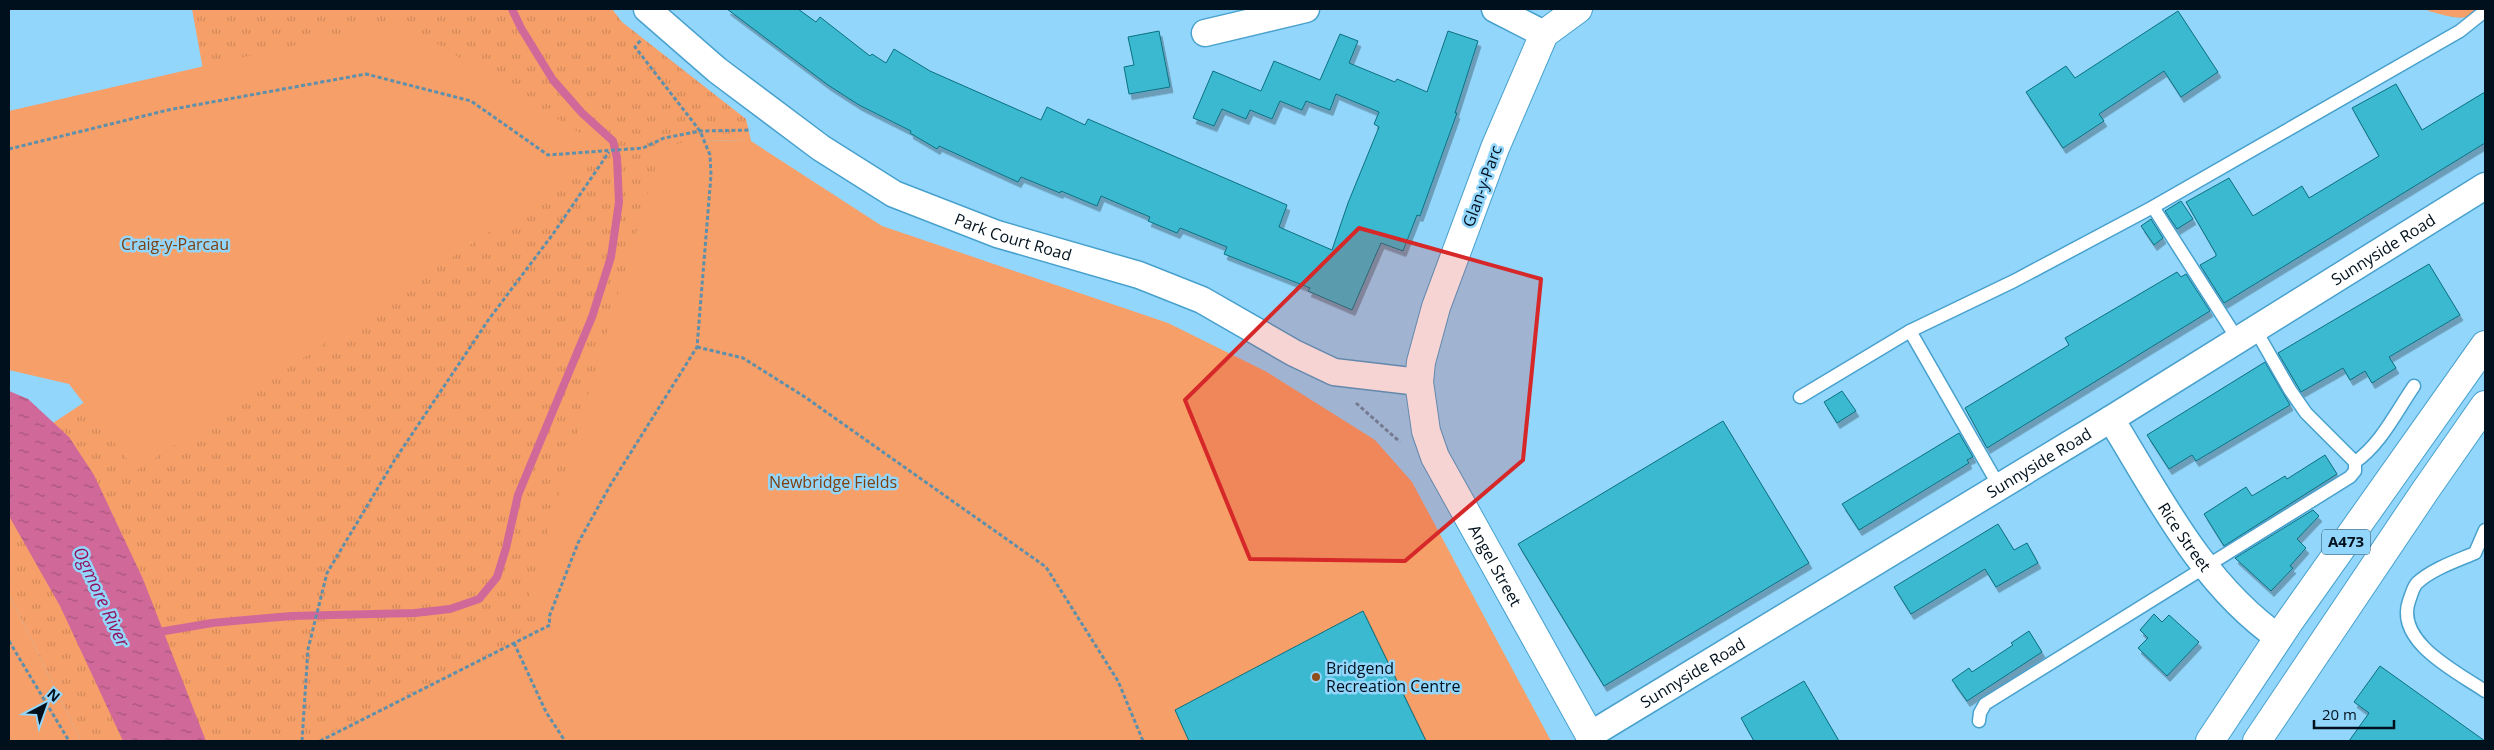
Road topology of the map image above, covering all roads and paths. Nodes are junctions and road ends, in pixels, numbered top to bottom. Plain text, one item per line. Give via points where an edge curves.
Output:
1 (1306, 9) edge
2 (1495, 9) edge
3 (1578, 9) edge
4 (2485, 11) edge
5 (653, 14) edge
6 (1205, 33) dead end
7 (1544, 34) junction
8 (700, 130) junction
9 (753, 130) dead end
10 (9, 149) edge
11 (609, 151) junction
12 (2485, 186) edge
13 (2154, 207) junction
14 (1910, 331) junction
15 (2247, 334) junction
16 (2485, 345) edge
17 (697, 347) junction
18 (1419, 382) junction
19 (2414, 386) dead end
20 (1800, 397) dead end
21 (1352, 400) dead end
22 (2485, 406) edge
23 (2111, 419) junction
24 (1402, 444) dead end
25 (2355, 462) junction
26 (1999, 486) junction
27 (2485, 530) edge
28 (2206, 567) junction
29 (2279, 638) junction
30 (9, 641) edge
31 (514, 644) junction
32 (2485, 691) edge
33 (1979, 721) dead end
34 (1588, 739) edge
35 (69, 741) edge
36 (302, 741) edge
37 (320, 741) edge
38 (565, 741) edge
39 (1143, 741) edge
40 (2210, 741) edge
41 (2257, 741) edge

1 - 6 street
2 - 7 street
3 - 7 main road
4 - 13 lane via 2460,31
5 - 8 path via 635,47
5 - 18 street, Park Court Road via 732,82 821,148 894,194 997,234 1140,275 1202,300 1334,372
7 - 18 main road, Glan-y-Parc via 1495,148 1436,307
8 - 9 path
8 - 11 path via 664,138 644,148
8 - 17 path via 710,155 712,175
10 - 11 path via 168,110 366,74 471,101 548,155
11 - 36 path via 489,319 394,461 327,572 308,650
12 - 15 street, Sunnyside Road
13 - 14 lane via 2014,281
13 - 15 lane
14 - 20 lane
14 - 26 lane
15 - 23 street, Sunnyside Road
15 - 25 lane via 2306,413
16 - 29 main road, A473
17 - 31 path via 578,543 549,617 550,625
17 - 39 path via 743,358 1046,566 1118,681
18 - 34 main road, Angel Street via 1426,431 1435,457
19 - 25 lane via 2376,442
21 - 24 path
22 - 41 main road, A473
23 - 26 street, Sunnyside Road
23 - 28 street, Rice Street
25 - 28 lane via 2355,471 2350,477
26 - 34 street, Sunnyside Road
27 - 32 lane via 2475,553 2432,573 2415,585 2408,605 2407,625 2417,641
28 - 29 street, Rice Street via 2234,600
28 - 33 lane via 1985,704
29 - 40 main road, A473
30 - 35 path
31 - 37 path
31 - 38 path via 546,712

